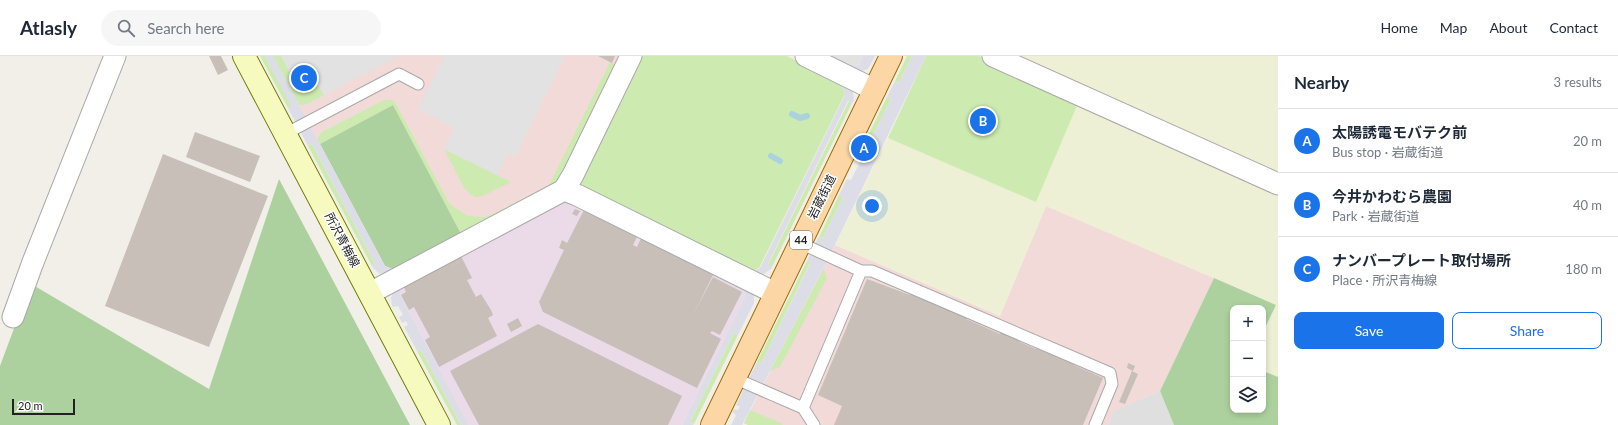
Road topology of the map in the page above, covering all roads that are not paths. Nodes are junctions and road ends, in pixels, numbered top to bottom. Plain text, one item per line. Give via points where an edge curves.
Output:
1 (115, 56) edge
2 (244, 56) edge
3 (631, 56) edge
4 (806, 56) edge
5 (891, 56) edge
6 (993, 56) edge
7 (418, 84) dead end
8 (875, 90) junction
9 (286, 134) junction
10 (1278, 184) edge
11 (564, 190) junction
12 (800, 243) junction
13 (861, 271) junction
14 (370, 293) junction
15 (775, 293) junction
16 (13, 317) dead end
17 (734, 378) junction
18 (802, 408) junction
19 (439, 425) edge
20 (712, 425) edge
21 (814, 425) edge
22 (1095, 425) edge

1 - 16 street
2 - 9 main road, 所沢青梅線
3 - 11 street
4 - 8 street
5 - 8 main road, 岩蔵街道 / 44
6 - 10 street
7 - 9 lane via 398,74
8 - 12 main road, 岩蔵街道 / 44
9 - 14 main road, 所沢青梅線
11 - 14 street
11 - 15 street
12 - 13 lane
12 - 15 main road, 岩蔵街道 / 44
13 - 18 lane
13 - 22 lane via 872,271 1110,373 1112,384
14 - 19 main road, 所沢青梅線
15 - 17 main road, 岩蔵街道 / 44
17 - 18 lane
17 - 20 main road, 岩蔵街道 / 44
18 - 21 lane

